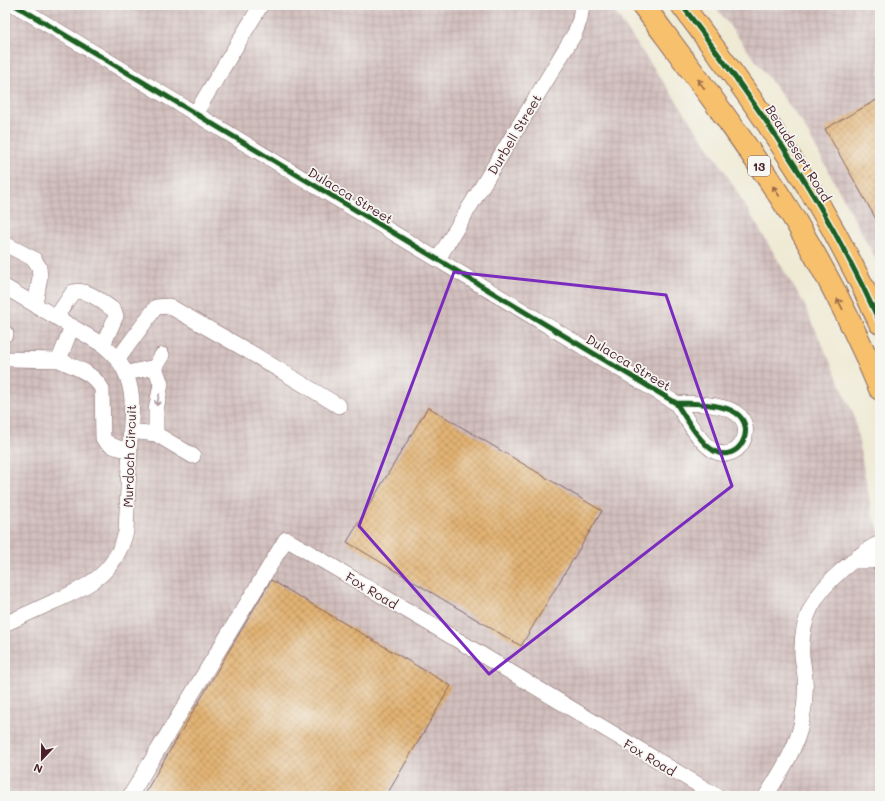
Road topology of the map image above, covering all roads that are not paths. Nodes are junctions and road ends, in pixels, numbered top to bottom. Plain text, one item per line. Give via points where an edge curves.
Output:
1 (15, 5) edge
2 (261, 5) edge
3 (582, 5) edge
4 (643, 5) edge
5 (682, 5) edge
6 (195, 114) junction
7 (5, 244) edge
8 (438, 260) junction
9 (5, 287) edge
10 (35, 305) junction
11 (56, 317) junction
12 (880, 323) edge
13 (72, 326) junction
14 (103, 345) junction
15 (10, 359) dead end
16 (118, 359) junction
17 (59, 360) junction
18 (127, 373) junction
19 (880, 389) edge
20 (676, 403) junction
21 (339, 406) dead end
22 (130, 431) junction
23 (156, 434) junction
24 (130, 451) junction
25 (193, 456) dead end
26 (880, 543) edge
27 (880, 558) edge
28 (854, 562) junction
29 (5, 624) edge
30 (130, 796) edge
31 (717, 796) edge
32 (766, 796) edge

1 - 6 street, Dulacca Street
2 - 6 street
3 - 8 street, Durbell Street via 575,33
19 -> 4 highway, 13 via 839,300 793,218 736,133
5 - 12 highway, Beaudesert Road / 13 via 749,96 804,179
6 - 8 street, Dulacca Street
7 - 10 street via 34,259 39,267 40,277
8 - 20 street, Dulacca Street
9 - 10 street, Murdoch Circuit
10 - 11 street, Murdoch Circuit
11 - 13 street, Murdoch Circuit
11 - 14 street via 73,292 84,291 116,312
13 - 14 street, Murdoch Circuit
13 - 17 street
14 - 16 street, Murdoch Circuit
15 - 17 street
16 - 18 street, Murdoch Circuit
16 - 21 street via 156,307 169,306
17 - 24 street via 87,373 98,382 102,389 103,438 110,445
18 - 22 street, Murdoch Circuit via 132,400
18 -> 23 street via 159,361 161,384 157,399
20 - 20 street, Dulacca Street via 696,403 736,413 743,419 745,439 729,454 714,450 704,443
22 - 23 street
22 - 24 street, Murdoch Circuit
23 - 25 street
24 - 29 street, Murdoch Circuit via 126,532 123,544 111,565 82,589
26 - 28 street via 868,548
27 - 28 street
28 - 32 street via 824,588 808,613 802,638 805,694 799,734
30 - 31 street, Fox Road via 286,539

